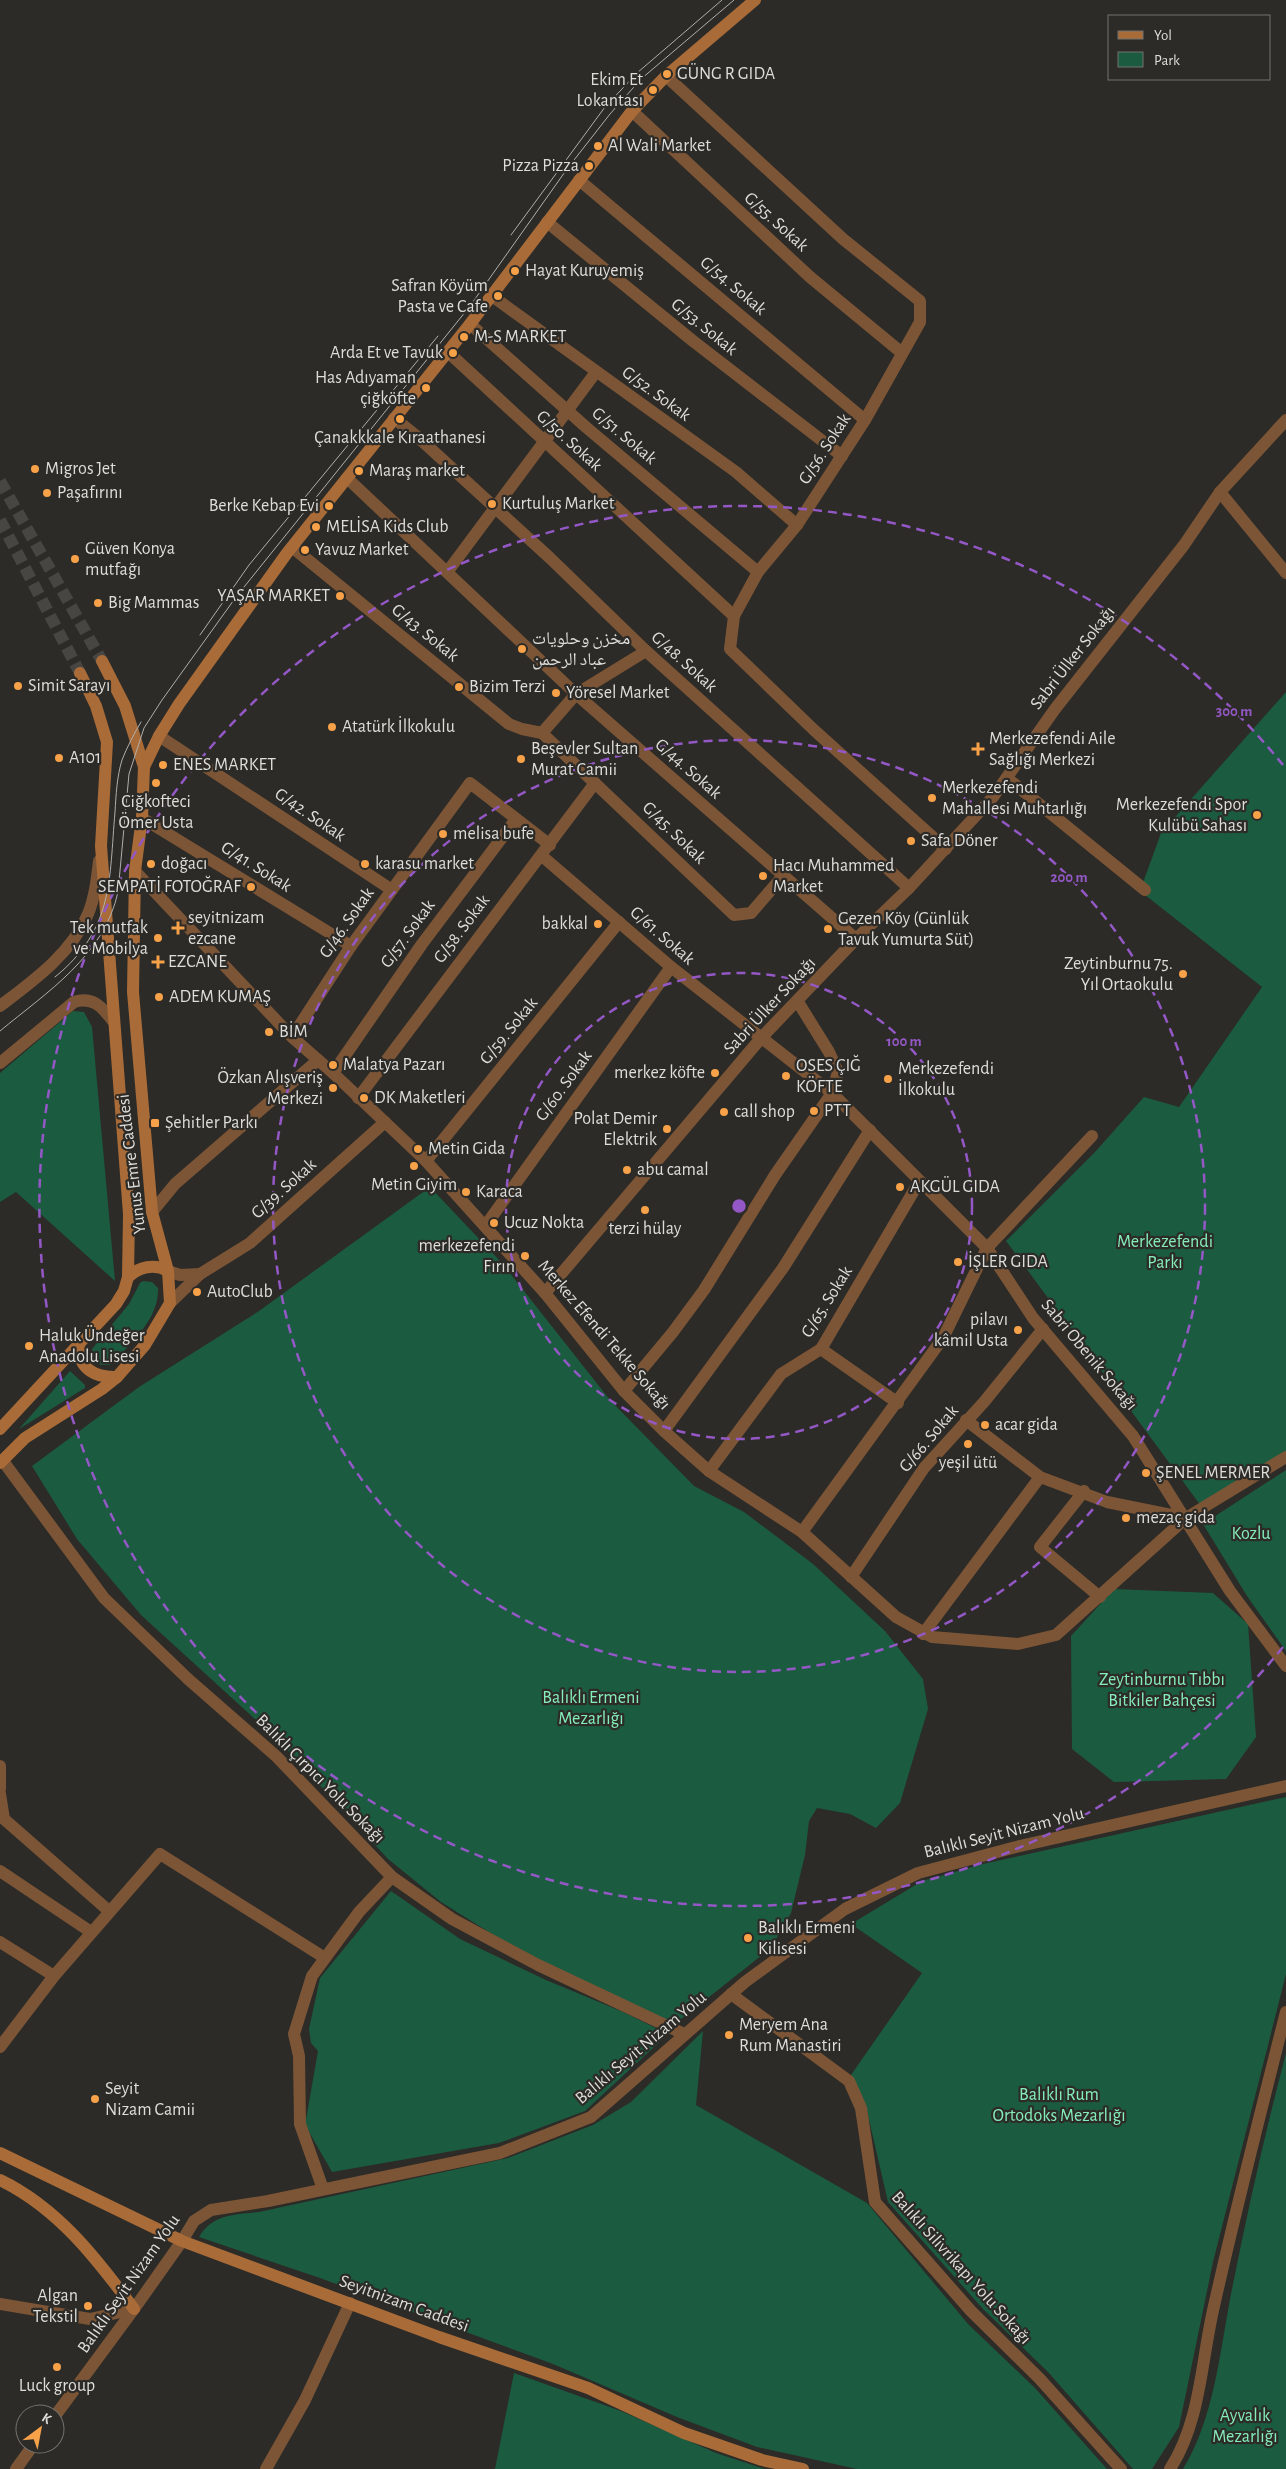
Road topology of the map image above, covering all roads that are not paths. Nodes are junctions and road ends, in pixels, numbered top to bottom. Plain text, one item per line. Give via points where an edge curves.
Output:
1 (755, 0) edge
2 (666, 76) junction
3 (632, 111) junction
4 (579, 180) junction
5 (547, 222) junction
6 (492, 296) junction
7 (470, 324) junction
8 (448, 352) junction
9 (902, 353) junction
10 (596, 372) junction
11 (569, 412) junction
12 (394, 418) junction
13 (865, 420) junction
14 (1286, 420) edge
15 (545, 444) junction
16 (842, 456) junction
17 (347, 478) junction
18 (1220, 492) junction
19 (495, 509) junction
20 (797, 525) junction
21 (292, 547) junction
22 (448, 571) junction
23 (758, 572) junction
24 (1286, 573) edge
25 (734, 616) junction
26 (646, 651) junction
27 (102, 661) tunnel mouth
28 (80, 673) tunnel mouth
29 (576, 694) junction
30 (542, 733) junction
31 (159, 736) junction
32 (144, 767) junction
33 (1007, 778) junction
34 (595, 783) junction
35 (142, 818) junction
36 (516, 819) junction
37 (550, 845) junction
38 (101, 846) junction
39 (946, 849) junction
40 (542, 856) junction
41 (135, 871) junction
42 (783, 876) junction
43 (908, 888) junction
44 (392, 890) junction
45 (1145, 890) dead end
46 (619, 922) junction
47 (856, 939) junction
48 (351, 946) junction
49 (671, 968) junction
50 (798, 1002) junction
51 (0, 1006) edge
52 (113, 1021) junction
53 (292, 1037) junction
54 (762, 1037) junction
55 (318, 1060) junction
56 (0, 1063) edge
57 (333, 1073) junction
58 (832, 1093) junction
59 (358, 1098) junction
60 (385, 1122) junction
61 (870, 1130) junction
62 (1092, 1136) dead end
63 (426, 1161) junction
64 (919, 1182) junction
65 (152, 1212) junction
66 (486, 1225) junction
67 (987, 1248) junction
68 (168, 1271) junction
69 (200, 1274) junction
70 (128, 1277) junction
71 (545, 1293) junction
72 (170, 1303) junction
73 (1043, 1329) junction
74 (79, 1346) junction
75 (821, 1349) junction
76 (117, 1376) junction
77 (624, 1391) junction
78 (898, 1403) junction
79 (966, 1420) junction
80 (0, 1429) edge
81 (664, 1431) junction
82 (1286, 1457) edge
83 (1, 1462) edge
84 (710, 1471) junction
85 (1040, 1477) junction
86 (1084, 1491) junction
87 (1186, 1518) junction
88 (802, 1532) junction
89 (851, 1578) junction
90 (1100, 1597) junction
91 (923, 1634) junction
92 (1286, 1666) edge
93 (0, 1766) edge
94 (1286, 1786) edge
95 (0, 1789) edge
96 (0, 1794) edge
97 (0, 1871) edge
98 (392, 1877) junction
99 (109, 1911) junction
100 (91, 1932) junction
101 (0, 1942) edge
102 (325, 1958) junction
103 (54, 1976) junction
104 (731, 1994) junction
105 (1286, 2012) edge
106 (684, 2034) junction
107 (0, 2047) edge
108 (0, 2153) edge
109 (0, 2180) edge
110 (323, 2188) junction
111 (182, 2241) junction
112 (0, 2304) edge
113 (350, 2304) junction
114 (134, 2309) junction
115 (64, 2404) edge
116 (27, 2454) edge
117 (16, 2469) edge
118 (266, 2469) edge
119 (803, 2469) edge
120 (1121, 2469) edge
121 (1170, 2469) edge

1 - 2 main road
2 - 3 main road
2 - 9 street, G/56. Sokak via 843,239 920,301 920,322
3 - 4 main road
3 - 9 street, G/55. Sokak via 810,277
4 - 5 main road
4 - 13 street, G/54. Sokak
5 - 6 main road
5 - 16 street, G/53. Sokak via 692,341
6 - 7 main road
6 - 10 street, G/52. Sokak
7 - 8 main road
7 - 11 street, G/51. Sokak
8 - 12 main road
8 - 15 street, G/50. Sokak
9 - 13 street, G/56. Sokak
10 - 11 street
10 - 20 street, G/52. Sokak via 736,472
11 - 15 street
11 - 23 street, G/51. Sokak
12 - 17 main road
12 - 19 street, G/48. Sokak
13 - 16 street, G/56. Sokak
14 - 18 street, Sabri Ülker Sokağı
15 - 19 street
15 - 25 street, G/50. Sokak
16 - 20 street, G/56. Sokak
17 - 21 main road
17 - 22 street, G/44. Sokak
18 - 24 street
18 - 33 street, Sabri Ülker Sokağı via 1184,545 1055,709
19 - 22 street
19 - 26 street, G/48. Sokak
20 - 23 street, G/56. Sokak
21 - 30 street, G/43. Sokak via 509,724
21 - 31 main road via 188,690
22 - 29 street, G/44. Sokak
23 - 25 street, G/56. Sokak
25 - 39 street, G/56. Sokak via 730,650
26 - 29 street
26 - 43 street, G/48. Sokak
27 - 32 main road via 125,706
28 - 38 main road, Yunus Emre Caddesi via 96,706 107,742
29 - 30 street
29 - 42 street, G/44. Sokak
30 - 34 street, G/45. Sokak
31 - 32 main road
31 - 44 street, G/42. Sokak
32 - 35 main road, Yunus Emre Caddesi
33 - 39 street, Sabri Ülker Sokağı
33 - 45 street
34 - 37 street, G/58. Sokak
34 - 42 street, G/45. Sokak via 734,915 751,913
35 - 41 main road, Yunus Emre Caddesi
35 - 48 street, G/41. Sokak
36 - 37 street
36 - 44 street, G/46. Sokak via 470,783
36 - 57 street, G/57. Sokak via 422,944
37 - 40 street, G/58. Sokak
38 - 51 street via 90,907 77,934 61,954
38 - 52 main road, Yunus Emre Caddesi
39 - 43 street, Sabri Ülker Sokağı
40 - 46 street, G/61. Sokak
40 - 59 street, G/58. Sokak
41 - 53 street, Merkez Efendi Tekke Sokağı
41 - 65 main road, Yunus Emre Caddesi via 133,992
42 - 47 street, G/44. Sokak
43 - 47 street, Sabri Ülker Sokağı
44 - 48 street, G/46. Sokak
46 - 49 street, G/61. Sokak
46 - 63 street, G/59. Sokak
47 - 50 street, Sabri Ülker Sokağı
48 - 53 street, G/46. Sokak
49 - 54 street, G/61. Sokak
49 - 66 street, G/60. Sokak
50 - 54 street, Sabri Ülker Sokağı
50 - 58 street via 838,1072
52 - 56 street via 93,1001 74,1002
52 - 70 main road, Yunus Emre Caddesi via 129,1214
53 - 55 street, Merkez Efendi Tekke Sokağı
54 - 58 street, G/61. Sokak
54 - 71 street, Sabri Ülker Sokağı
55 - 57 street, Merkez Efendi Tekke Sokağı
55 - 65 street via 175,1184
57 - 59 street, Merkez Efendi Tekke Sokağı
58 - 61 street, Sabri Obenik Sokağı
58 - 77 street via 775,1175 704,1290
59 - 60 street, Merkez Efendi Tekke Sokağı
60 - 63 street, Merkez Efendi Tekke Sokağı
60 - 69 street, G/39. Sokak via 250,1243
61 - 64 street, Sabri Obenik Sokağı
61 - 81 street via 783,1268
62 - 67 street
63 - 66 street, Merkez Efendi Tekke Sokağı
64 - 67 street, Sabri Obenik Sokağı
64 - 75 street, G/65. Sokak
65 - 68 main road, Yunus Emre Caddesi
66 - 71 street, Merkez Efendi Tekke Sokağı
67 - 73 street, Sabri Obenik Sokağı
67 - 78 street via 943,1338
68 - 69 street via 189,1276
68 - 70 main road via 148,1267 138,1269
68 - 72 main road, Yunus Emre Caddesi
69 - 72 street, G/39. Sokak
70 - 74 main road, Yunus Emre Caddesi via 116,1304
71 - 77 street, Merkez Efendi Tekke Sokağı
72 - 76 main road via 145,1344
73 - 79 street, G/66. Sokak
73 - 87 street, Sabri Obenik Sokağı via 1133,1436
74 - 76 main road via 78,1354 87,1368 103,1378
74 - 80 main road, Yunus Emre Caddesi
75 - 78 street
75 - 84 street, G/65. Sokak via 781,1374
76 - 83 main road via 26,1438
77 - 81 street, Merkez Efendi Tekke Sokağı
78 - 88 street
79 - 85 street
79 - 89 street, G/66. Sokak via 924,1468
81 - 84 street, Merkez Efendi Tekke Sokağı
82 - 87 street, Merkez Efendi Tekke Sokağı
83 - 98 street, Balıklı Çırpıcı Yolu Sokağı via 104,1598 188,1679 277,1756
84 - 88 street, Merkez Efendi Tekke Sokağı
85 - 86 street
85 - 91 street
86 - 87 street via 1107,1502
86 - 90 street via 1040,1547
87 - 90 street, Merkez Efendi Tekke Sokağı
87 - 92 street, Sabri Obenik Sokağı via 1230,1591
88 - 89 street, Merkez Efendi Tekke Sokağı
89 - 91 street, Merkez Efendi Tekke Sokağı via 896,1617
90 - 91 street, Merkez Efendi Tekke Sokağı via 1056,1635 1018,1644
93 - 95 street
94 - 104 street, Balıklı Seyit Nizam Yolu via 918,1872 845,1909
96 - 99 street via 4,1819
97 - 100 street
98 - 102 street via 359,1912
98 - 106 street, Balıklı Çırpıcı Yolu Sokağı via 452,1919 530,1961
99 - 100 street
99 - 102 street via 160,1854
100 - 103 street
101 - 103 street
102 - 110 street via 312,1976 294,2034 299,2056 300,2124
103 - 107 street
104 - 106 street, Balıklı Seyit Nizam Yolu
104 - 120 street, Balıklı Silivrikapı Yolu Sokağı via 849,2081 861,2108 876,2202 971,2311 1039,2378
105 - 121 street via 1217,2292 1196,2405 1183,2449
106 - 110 street, Balıklı Seyit Nizam Yolu via 591,2117 500,2152
108 - 111 main road, Seyitnizam Caddesi
109 - 114 main road via 70,2231 93,2254
110 - 111 street, Balıklı Seyit Nizam Yolu via 211,2210 194,2221
111 - 113 main road, Seyitnizam Caddesi
111 - 114 street, Balıklı Seyit Nizam Yolu
112 - 114 street via 90,2319
113 - 118 street via 305,2400
113 - 119 main road, Seyitnizam Caddesi via 588,2388 684,2433 762,2460
114 - 115 street, Balıklı Seyit Nizam Yolu
116 - 117 street

